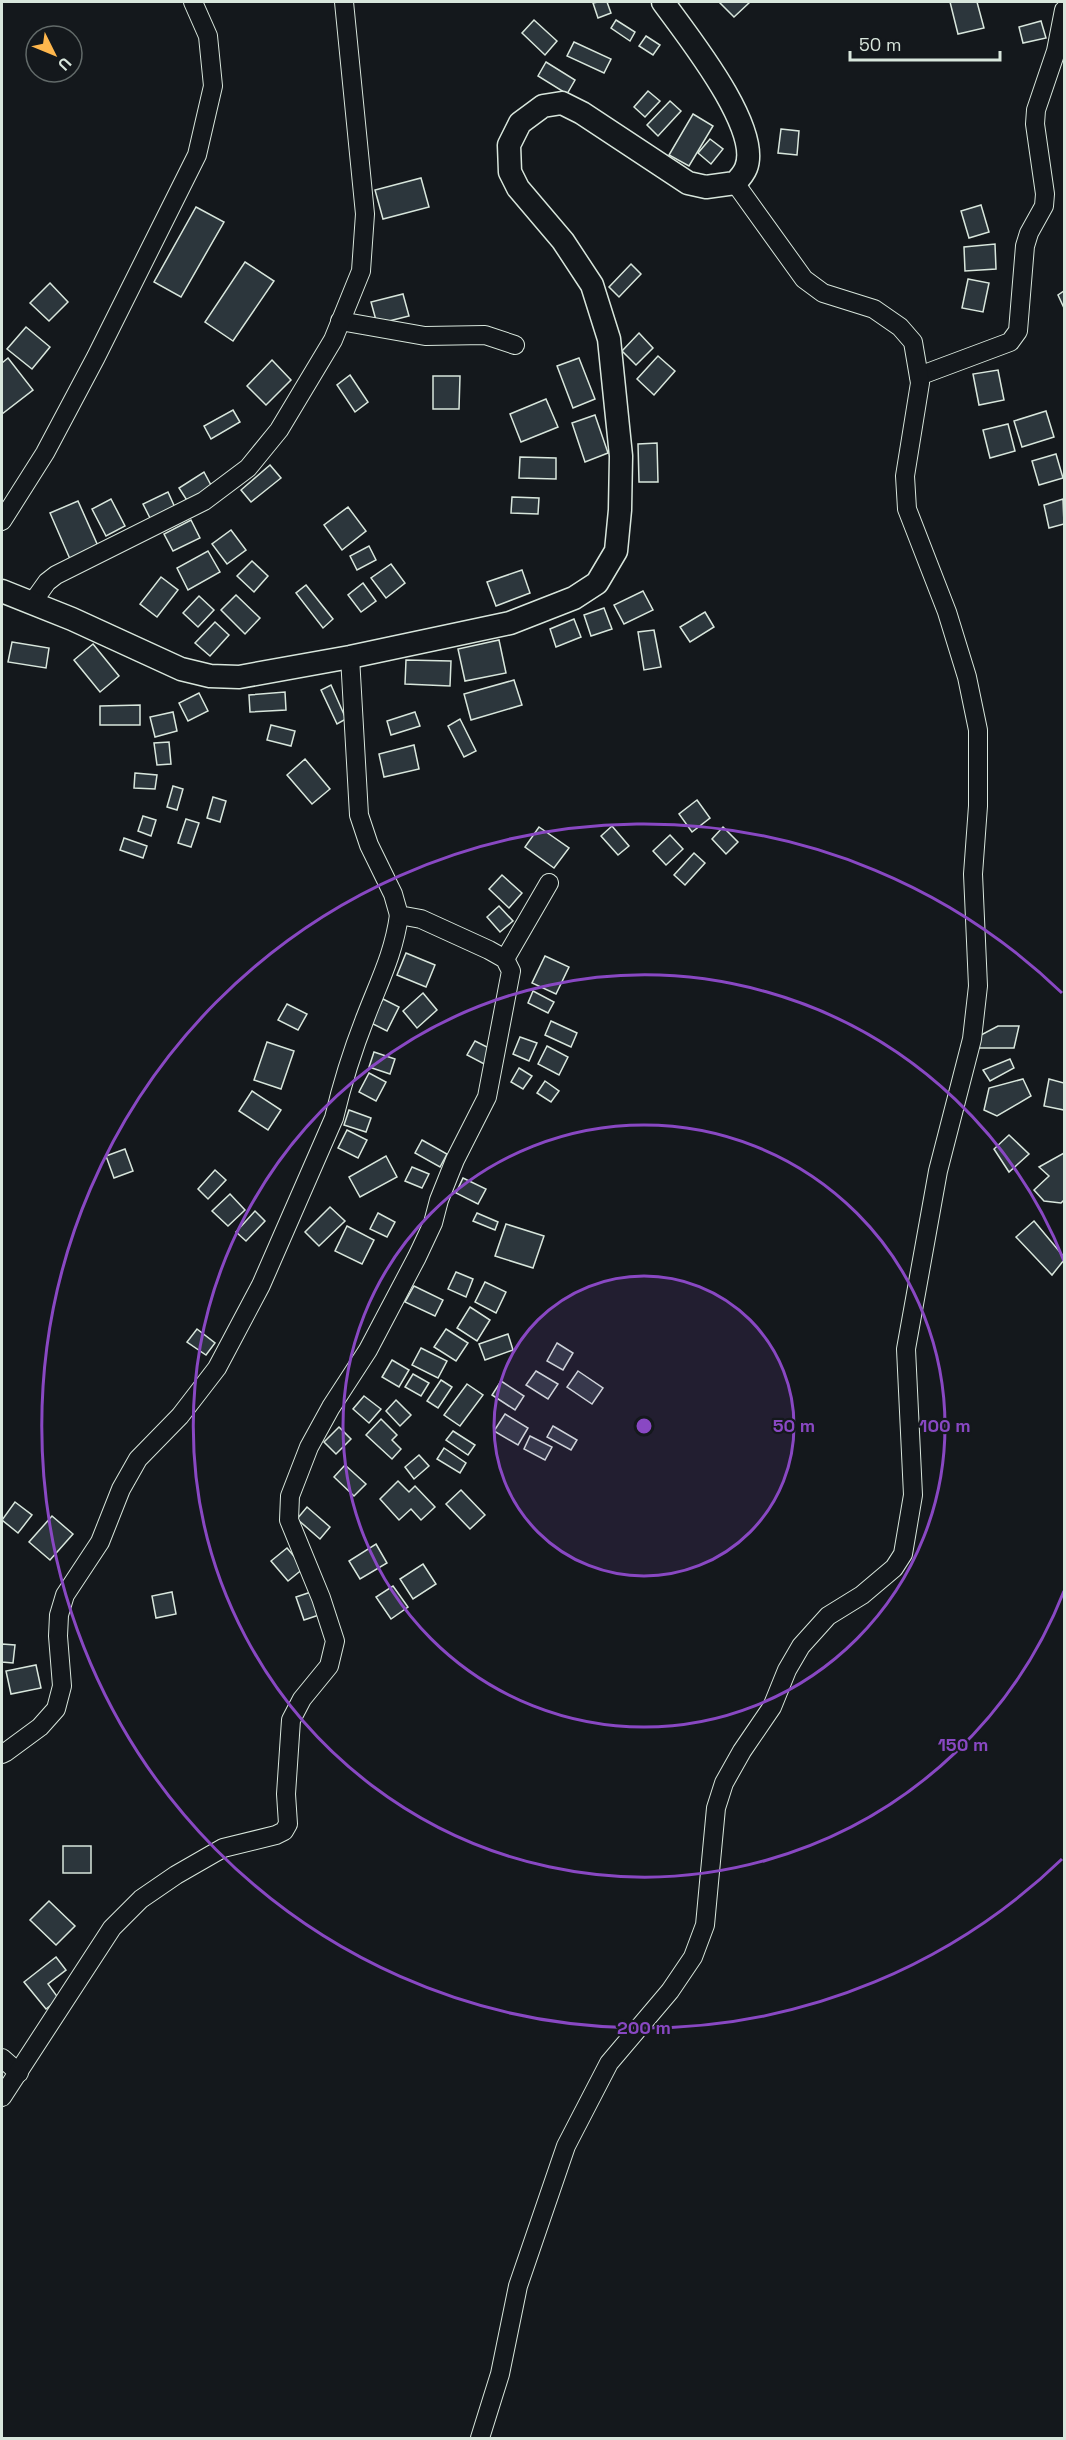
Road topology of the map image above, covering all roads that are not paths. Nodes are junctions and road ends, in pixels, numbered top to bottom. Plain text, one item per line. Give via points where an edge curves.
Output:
1 (193, 2) edge
2 (344, 2) edge
3 (663, 2) edge
4 (1065, 10) edge
5 (735, 183) junction
6 (340, 321) junction
7 (515, 345) dead end
8 (919, 376) junction
9 (2, 521) edge
10 (2, 591) edge
11 (32, 603) junction
12 (350, 657) junction
13 (549, 883) dead end
14 (399, 915) junction
15 (505, 959) junction
16 (2, 1754) edge
17 (2, 2058) edge
18 (19, 2073) junction
19 (2, 2097) edge
20 (480, 2439) edge

1 - 9 street via 208,36 213,86 197,155 96,357
2 - 6 street via 365,214 361,271
3 - 5 street via 719,81 743,132 747,168
4 - 8 street via 1036,110 1046,194 1025,246 1018,331 1010,342
5 - 8 street via 804,279 823,293 874,309 900,327 913,342
5 - 12 street via 706,187 688,183 562,103 543,106 520,123 509,145 510,172 592,285 609,339 621,456 616,551 597,583 574,598 510,623
6 - 7 street via 425,336 485,335
6 - 11 street via 298,400 248,468 204,501 56,575
8 - 20 street via 905,476 907,509 947,612 978,730 973,874 978,986 972,1040 938,1172 906,1349 913,1495 903,1554 894,1568 862,1595 828,1616 801,1646 771,1707 724,1784 716,1808 705,1925 693,1957 609,2063 566,2146 519,2286 500,2374
10 - 11 street
11 - 12 street via 181,669 210,676 239,676
12 - 14 street via 359,814
13 - 15 street
14 - 15 street via 421,919
14 - 16 street via 391,956 365,1017 334,1118 261,1285 217,1368 180,1416 138,1459 100,1542 65,1595 59,1615 62,1686 56,1708 40,1727
15 - 18 street via 511,970 487,1097 439,1200 434,1223 364,1357 309,1447 290,1496 289,1521 335,1641 329,1665 291,1720 288,1824 276,1835 223,1848 141,1899 112,1928
17 - 18 street
18 - 19 street

